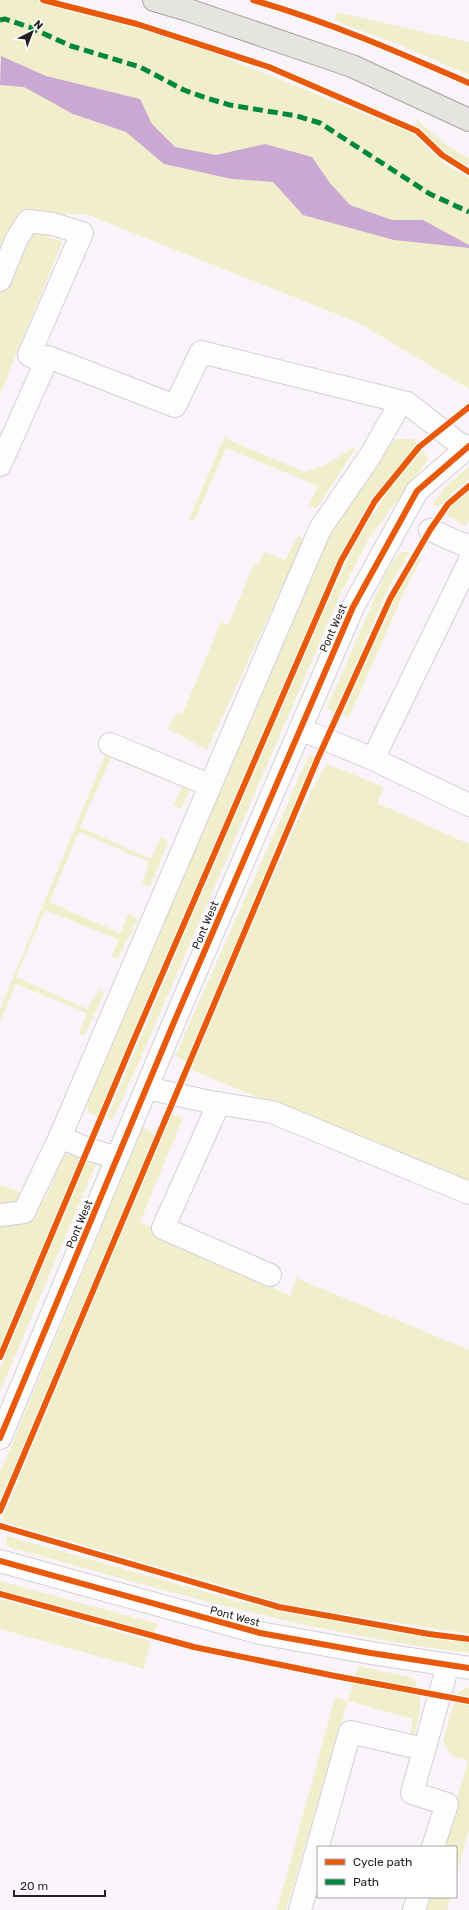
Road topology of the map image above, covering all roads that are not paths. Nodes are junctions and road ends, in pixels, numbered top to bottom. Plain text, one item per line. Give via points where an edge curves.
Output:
1 (154, 0) edge
2 (469, 120) edge
3 (0, 280) edge
4 (45, 363) junction
5 (401, 402) junction
6 (468, 447) edge
7 (0, 465) edge
8 (430, 530) dead end
9 (469, 547) edge
10 (469, 562) edge
11 (300, 729) junction
12 (110, 744) dead end
13 (373, 759) junction
14 (209, 785) junction
15 (469, 805) edge
16 (147, 1088) junction
17 (219, 1103) junction
18 (60, 1137) junction
19 (117, 1158) junction
20 (469, 1193) edge
21 (0, 1215) edge
22 (270, 1276) dead end
23 (0, 1438) edge
24 (0, 1561) edge
25 (448, 1665) junction
26 (469, 1668) edge
27 (424, 1749) junction
28 (318, 1846) edge
29 (433, 1846) edge
30 (317, 1849) edge
31 (418, 1898) edge
32 (300, 1910) edge
33 (414, 1910) edge

1 - 2 main road via 352,66
3 - 4 street via 16,240 28,221 53,224 82,233 29,355
4 - 5 street via 48,357 175,406 201,352
4 - 7 street
5 - 6 street via 407,403
5 - 14 street via 370,456 320,529
6 - 11 street, Pont West via 417,491 353,607
8 - 9 street
10 - 13 street
11 - 13 street
11 - 16 street, Pont West
12 - 14 street
13 - 15 street
14 - 18 street
16 - 17 street
16 - 19 street, Pont West
17 - 20 street via 272,1112
17 - 22 street via 163,1228
18 - 19 street
18 - 21 street via 24,1212
19 - 23 street, Pont West
24 - 25 street, Pont West via 260,1633 371,1654
25 - 26 street, Pont West
25 - 27 street
27 - 28 street via 350,1732
27 - 29 street via 412,1793 447,1804
30 - 32 street
31 - 33 street

